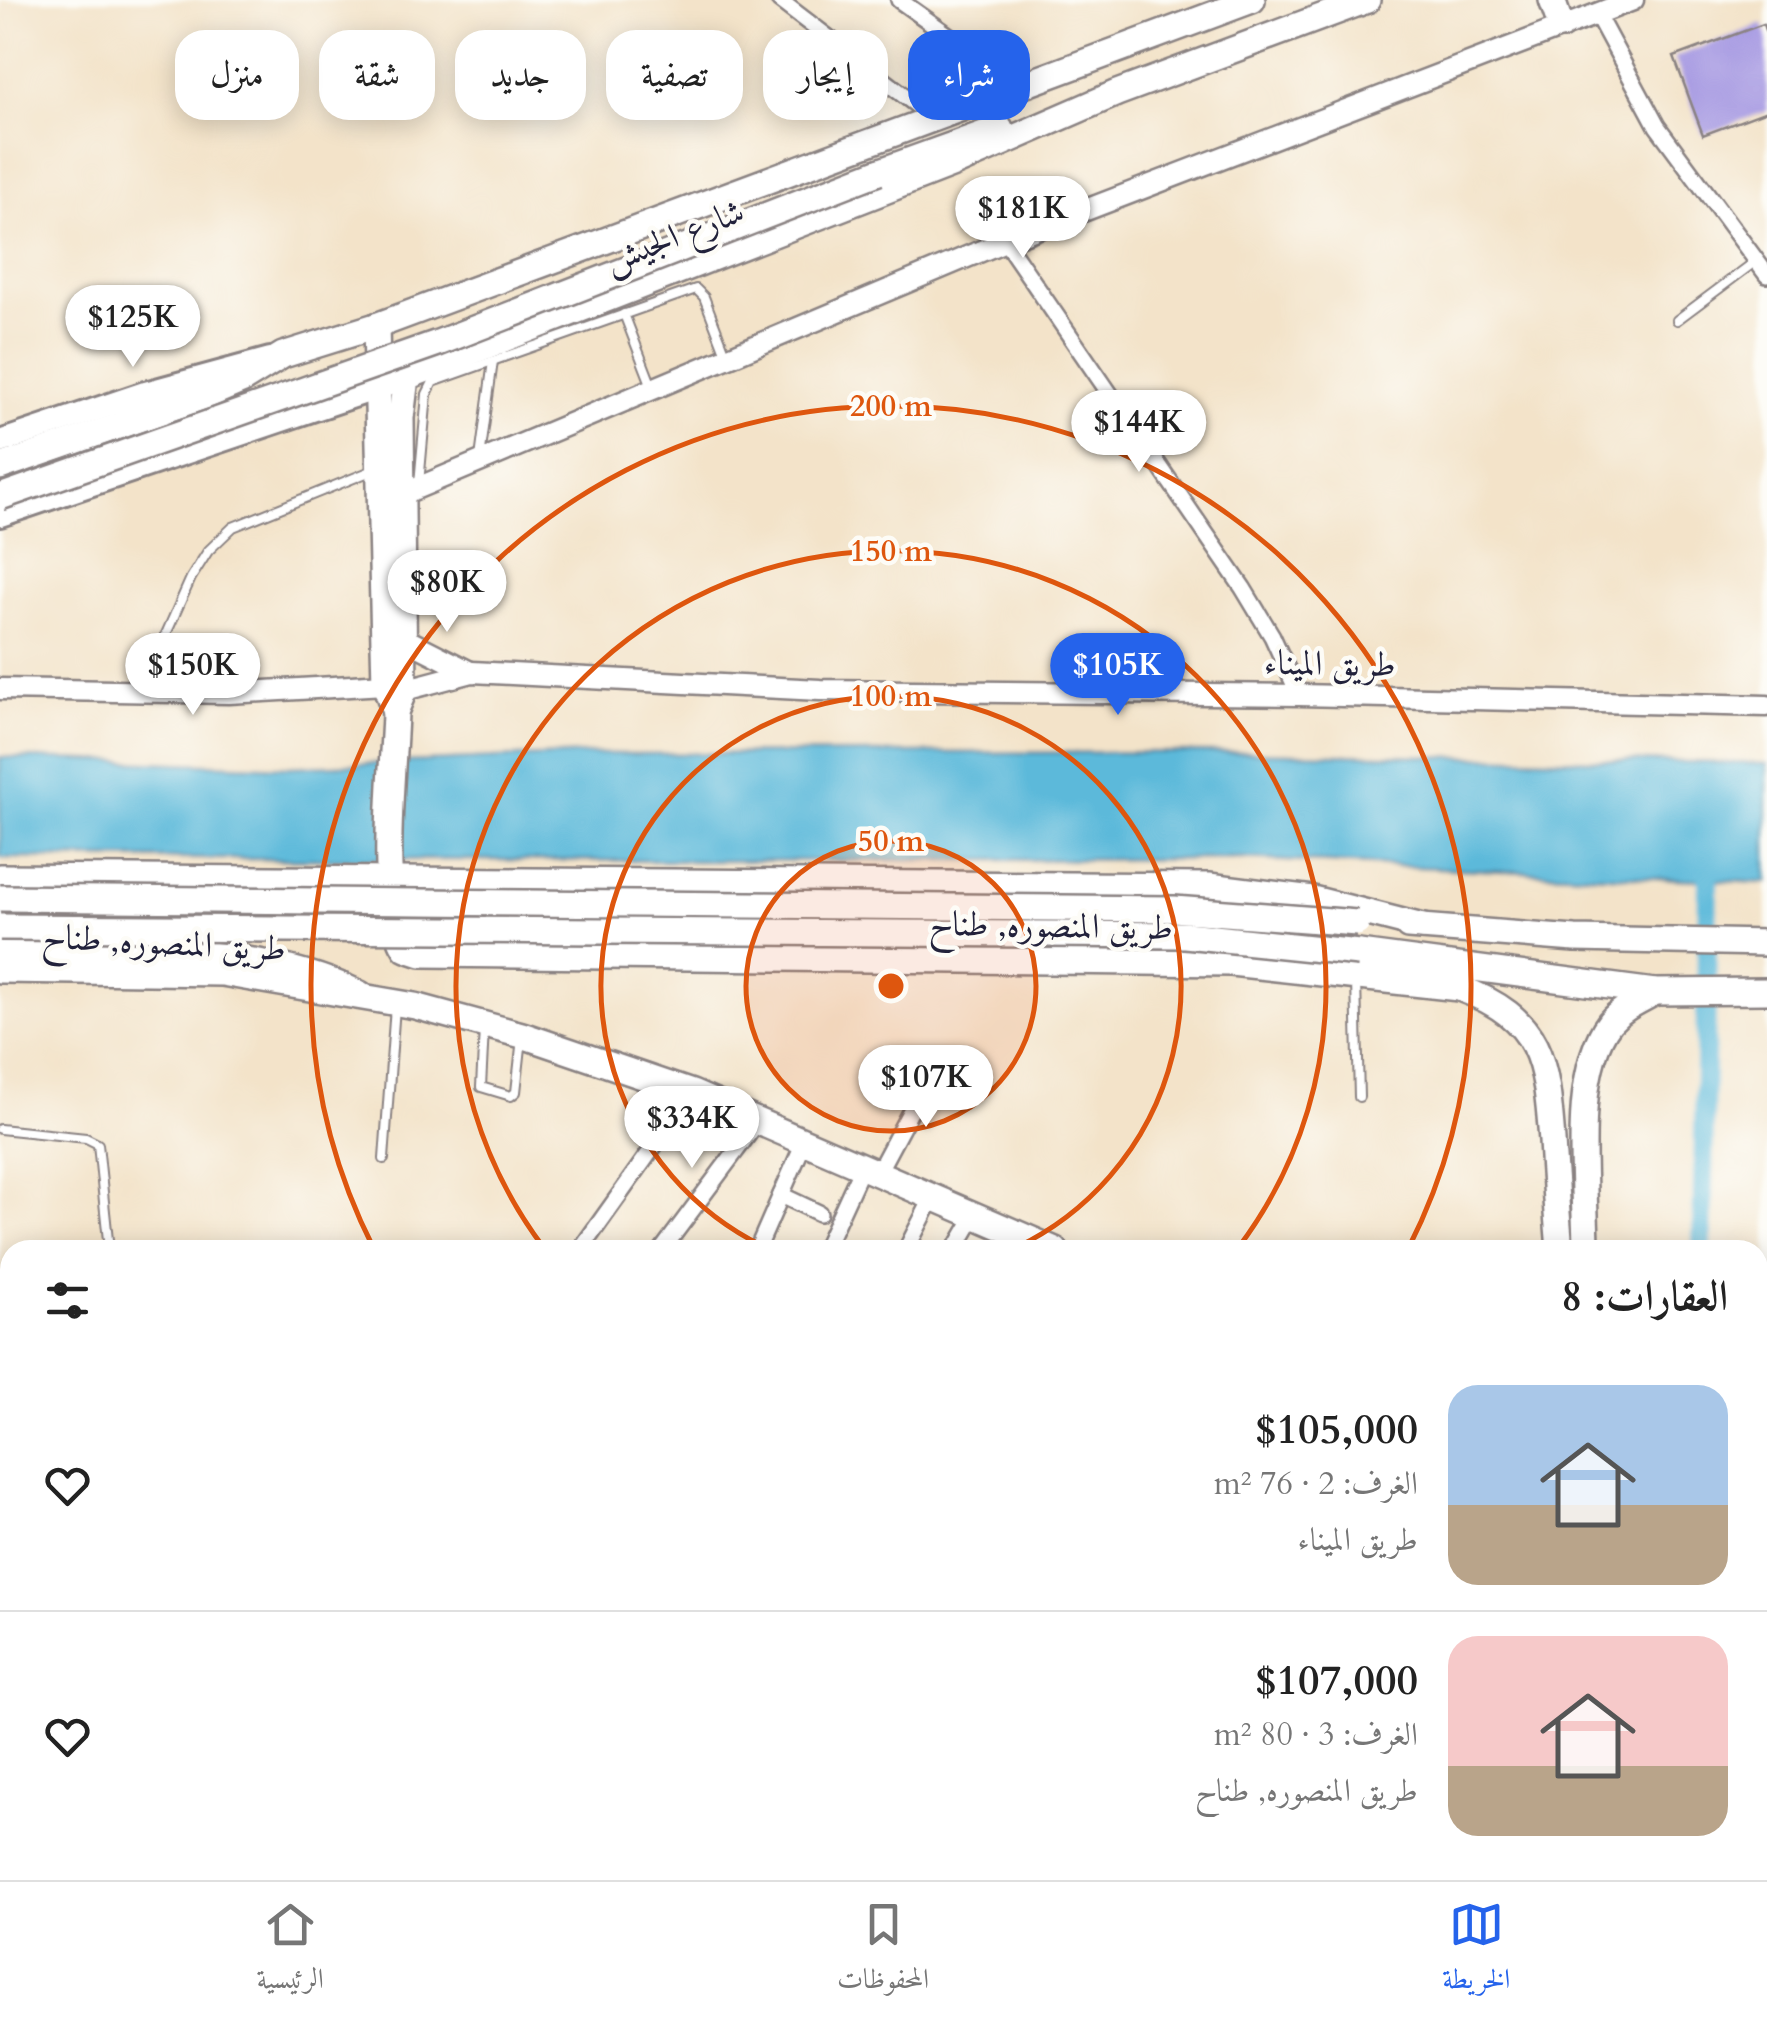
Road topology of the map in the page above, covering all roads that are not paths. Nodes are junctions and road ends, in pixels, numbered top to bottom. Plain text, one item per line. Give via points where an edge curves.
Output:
1 (779, 0) edge
2 (899, 0) edge
3 (1252, 0) edge
4 (1367, 0) edge
5 (1552, 0) edge
6 (1633, 0) edge
7 (1596, 13) junction
8 (1562, 26) junction
9 (941, 30) edge
10 (1030, 83) edge
11 (908, 98) edge
12 (1085, 108) junction
13 (932, 120) edge
14 (1006, 241) junction
15 (1762, 258) edge
16 (1767, 275) edge
17 (624, 314) junction
18 (1676, 320) dead end
19 (376, 326) junction
20 (728, 358) junction
21 (494, 361) junction
22 (406, 377) junction
23 (376, 389) junction
24 (653, 390) junction
25 (6, 457) edge
26 (387, 461) junction
27 (479, 462) junction
28 (410, 491) junction
29 (0, 497) edge
30 (0, 515) edge
31 (404, 638) junction
32 (472, 672) junction
33 (0, 689) edge
34 (139, 693) junction
35 (394, 695) junction
36 (1298, 695) junction
37 (1767, 706) edge
38 (390, 871) junction
39 (0, 877) edge
40 (0, 898) edge
41 (0, 913) edge
42 (0, 927) edge
43 (1423, 927) junction
44 (1767, 944) edge
45 (0, 950) edge
46 (1357, 965) junction
47 (0, 970) edge
48 (1660, 991) junction
49 (1767, 991) edge
50 (360, 994) junction
51 (395, 1002) junction
52 (484, 1025) junction
53 (522, 1035) junction
54 (934, 1067) dead end
55 (692, 1093) junction
56 (1359, 1097) dead end
57 (759, 1120) junction
58 (0, 1129) edge
59 (805, 1140) junction
60 (384, 1158) dead end
61 (871, 1168) junction
62 (781, 1194) junction
63 (934, 1195) junction
64 (819, 1212) dead end
65 (976, 1214) junction
66 (107, 1240) edge
67 (587, 1240) edge
68 (669, 1240) edge
69 (761, 1240) edge
70 (830, 1240) edge
71 (911, 1240) edge
72 (962, 1240) edge
73 (1019, 1240) edge
74 (1559, 1240) edge
75 (1586, 1240) edge

1 - 11 street
2 - 9 street
3 - 10 main road, شارع الجيش
4 - 12 main road, شارع الجيش
5 - 8 main road
6 - 7 street
7 - 8 street
7 - 15 street via 1657,126
8 - 14 street
12 - 22 main road, شارع الجيش
12 - 29 main road, bridge via 1017,121 420,350
13 - 19 main road, شارع الجيش
14 - 20 street
14 - 36 street via 1243,588
15 - 16 street
15 - 18 lane
17 - 20 lane via 696,288
17 - 21 lane
17 - 24 lane
19 - 23 main road
19 - 25 main road, شارع الجيش via 283,355 208,396
20 - 24 street
21 - 27 lane
21 - 28 lane via 429,388
22 - 23 main road, شارع الجيش
22 - 26 main road
23 - 26 main road
23 - 30 main road, شارع الجيش
24 - 27 street
26 - 28 main road
26 - 34 lane via 233,527 191,578
26 - 35 main road
27 - 28 street
28 - 31 main road
31 - 32 street, طريق الميناء
31 - 35 main road
32 - 35 street, طريق الميناء
32 - 36 street, طريق الميناء via 820,690
33 - 34 street, طريق الميناء
34 - 35 street, طريق الميناء
35 - 38 main road, طريق المنصوره, طناح
36 - 37 street, طريق الميناء
38 - 39 main road
38 - 41 main road via 375,902 358,910
38 - 43 main road via 1210,886 1312,899
38 - 46 main road, طريق المنصوره, طناح via 402,942 421,954
40 - 43 main road, bridge via 1174,909
42 - 46 main road, bridge via 1186,935 1235,938
43 - 44 main road via 1575,940
45 - 50 main road via 222,955 308,973
46 - 48 main road
46 - 56 lane
46 - 74 main road, طريق المنصوره, طناح via 1459,988 1515,1018 1546,1074
47 - 50 main road, طريق المنصوره, طناح via 222,973
48 - 49 main road
48 - 75 main road via 1612,1020 1589,1063
50 - 51 main road, طريق المنصوره, طناح
51 - 52 main road, طريق المنصوره, طناح
51 - 60 lane
52 - 53 main road, طريق المنصوره, طناح
52 - 53 lane via 484,1091 516,1092
53 - 55 main road, طريق المنصوره, طناح
54 - 61 street
55 - 57 main road, طريق المنصوره, طناح
55 - 67 street
57 - 59 main road, طريق المنصوره, طناح
57 - 68 street
58 - 66 lane via 98,1144
59 - 61 main road, طريق المنصوره, طناح
59 - 62 street
61 - 63 main road, طريق المنصوره, طناح
61 - 70 street
62 - 64 street
62 - 69 street
63 - 65 main road, طريق المنصوره, طناح
63 - 71 street
65 - 72 street
65 - 73 main road, طريق المنصوره, طناح

